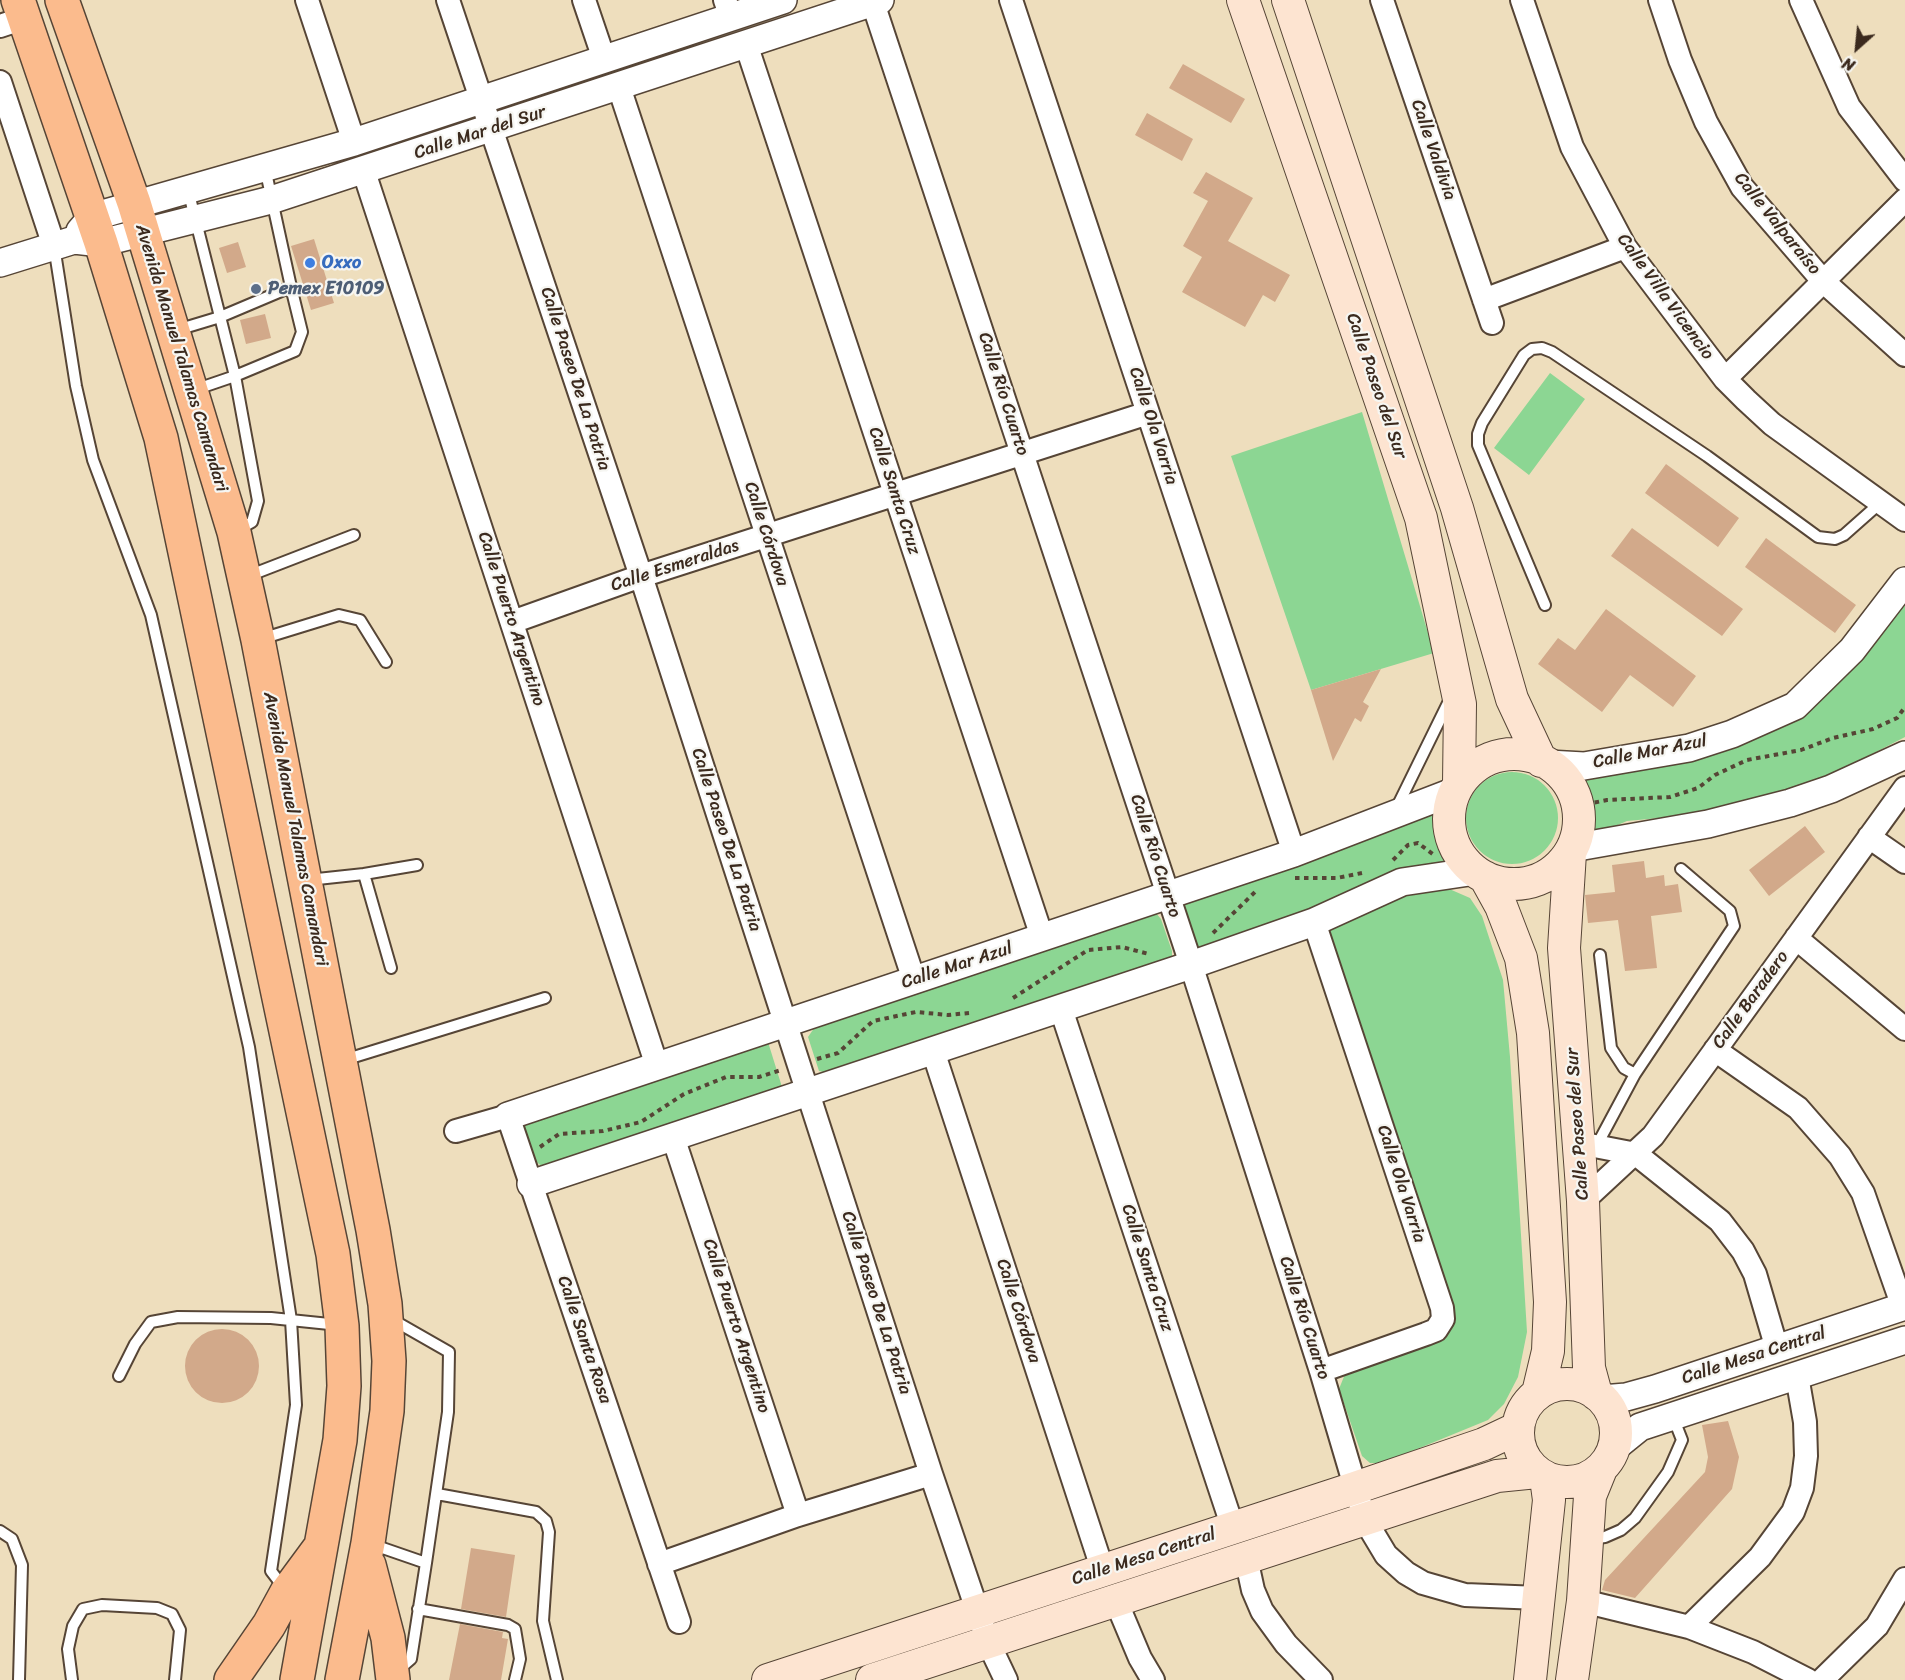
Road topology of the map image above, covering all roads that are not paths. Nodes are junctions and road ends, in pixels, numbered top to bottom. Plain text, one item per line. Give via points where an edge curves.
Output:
1 (62, 0) edge
2 (307, 0) edge
3 (448, 0) edge
4 (584, 0) edge
5 (783, 0) edge
6 (1011, 0) edge
7 (1243, 0) edge
8 (1288, 0) edge
9 (1382, 0) edge
10 (1522, 0) edge
11 (1660, 0) edge
12 (1801, 0) edge
13 (875, 1) edge
14 (728, 9) edge
15 (14, 15) edge
16 (746, 44) junction
17 (604, 59) junction
18 (0, 82) edge
19 (619, 87) junction
20 (481, 99) junction
21 (491, 129) junction
22 (354, 142) junction
23 (265, 168) junction
24 (364, 172) junction
25 (1905, 180) edge
26 (188, 190) junction
27 (271, 200) junction
28 (1905, 200) edge
29 (134, 203) junction
30 (195, 221) junction
31 (144, 234) junction
32 (80, 236) junction
33 (1625, 247) junction
34 (0, 263) edge
35 (1824, 282) junction
36 (291, 287) junction
37 (1484, 300) junction
38 (220, 317) junction
39 (1492, 323) dead end
40 (174, 331) junction
41 (1905, 355) edge
42 (235, 376) junction
43 (1725, 379) junction
44 (191, 391) junction
45 (1148, 413) junction
46 (1023, 453) junction
47 (895, 494) junction
48 (1879, 504) junction
49 (1905, 520) edge
50 (234, 532) junction
51 (354, 535) dead end
52 (767, 535) junction
53 (641, 576) junction
54 (244, 578) junction
55 (1905, 581) edge
56 (1545, 605) dead end
57 (512, 622) junction
58 (258, 640) junction
59 (386, 662) dead end
60 (1457, 685) junction
61 (1905, 755) edge
62 (1545, 763) junction
63 (1457, 787) junction
64 (1905, 788) edge
65 (1392, 816) junction
66 (1869, 837) junction
67 (1571, 850) junction
68 (1294, 853) junction
69 (1905, 862) edge
70 (417, 865) dead end
71 (1681, 869) dead end
72 (364, 874) junction
73 (1473, 874) junction
74 (305, 880) junction
75 (1168, 895) junction
76 (1314, 922) junction
77 (1041, 937) junction
78 (1797, 938) junction
79 (1600, 955) dead end
80 (1188, 957) junction
81 (391, 968) dead end
82 (914, 980) junction
83 (545, 998) dead end
84 (1061, 1009) junction
85 (785, 1023) junction
86 (1905, 1029) edge
87 (1715, 1050) junction
88 (933, 1051) junction
89 (340, 1061) junction
90 (657, 1066) junction
91 (1635, 1074) junction
92 (808, 1092) junction
93 (508, 1116) junction
94 (456, 1131) dead end
95 (673, 1137) junction
96 (1588, 1144) junction
97 (1636, 1154) junction
98 (531, 1184) junction
99 (1583, 1202) junction
100 (1904, 1307) edge
101 (386, 1316) junction
102 (291, 1320) junction
103 (342, 1326) junction
104 (1905, 1340) edge
105 (1777, 1349) junction
106 (1321, 1371) junction
107 (119, 1376) dead end
108 (1797, 1376) junction
109 (1538, 1393) junction
110 (1599, 1396) junction
111 (1673, 1417) junction
112 (1518, 1428) junction
113 (1607, 1458) junction
114 (931, 1474) junction
115 (1542, 1475) junction
116 (1355, 1488) junction
117 (437, 1494) junction
118 (798, 1515) junction
119 (1365, 1520) junction
120 (1233, 1528) junction
121 (0, 1531) edge
122 (1587, 1540) junction
123 (323, 1544) junction
124 (367, 1547) junction
125 (1246, 1558) junction
126 (426, 1563) junction
127 (660, 1564) junction
128 (1103, 1571) junction
129 (1905, 1579) edge
130 (287, 1592) junction
131 (1539, 1598) junction
132 (1116, 1600) junction
133 (1583, 1601) junction
134 (418, 1609) junction
135 (978, 1611) junction
136 (679, 1622) dead end
137 (1689, 1627) junction
138 (988, 1642) junction
139 (393, 1678) edge
140 (19, 1680) edge
141 (72, 1680) edge
142 (175, 1680) edge
143 (231, 1680) edge
144 (297, 1680) edge
145 (342, 1680) edge
146 (515, 1680) edge
147 (557, 1680) edge
148 (768, 1680) edge
149 (872, 1680) edge
150 (1006, 1680) edge
151 (1153, 1680) edge
152 (1321, 1680) edge
153 (1530, 1680) edge
154 (1572, 1680) edge
155 (1808, 1680) edge
156 (1822, 1680) edge

1 - 29 main road, Avenida Manuel Talamas Camandari
2 - 22 street
3 - 20 street, Calle Paseo De La Patria
4 - 17 street
5 - 14 street, Calle Mar del Sur
6 - 45 street, Calle Ola Varria
7 - 60 main road, Calle Paseo del Sur via 1421,518
8 - 62 main road, Calle Paseo del Sur via 1457,508 1512,699
9 - 37 street, Calle Valdivia
10 - 33 street, Calle Villa Vicencio via 1572,147
11 - 35 street, Calle Valparaíso via 1706,122 1742,187
12 - 25 street via 1849,107
13 - 16 street, Calle Mar del Sur
13 - 46 street, Calle Río Cuarto
14 - 17 street, Calle Mar del Sur
15 - 32 main road
16 - 19 street, Calle Mar del Sur
16 - 47 street, Calle Santa Cruz
17 - 20 street, Calle Mar del Sur
18 - 32 street
19 - 21 street, Calle Mar del Sur
19 - 52 street, Calle Córdova
20 - 21 street, Calle Paseo De La Patria
20 - 22 street, Calle Mar del Sur
21 - 24 street, Calle Mar del Sur
21 - 53 street, Calle Paseo De La Patria
22 - 23 street, Calle Mar del Sur
23 - 26 street, Calle Mar del Sur
23 - 27 lane
24 - 27 street, Calle Mar del Sur
24 - 57 street, Calle Puerto Argentino
26 - 29 street, Calle Mar del Sur
26 - 30 lane
27 - 30 street, Calle Mar del Sur
27 - 36 lane
28 - 35 street
29 - 31 main road, Avenida Manuel Talamas Camandari
29 - 32 street, Calle Mar del Sur
30 - 31 street, Calle Mar del Sur
30 - 38 lane
31 - 32 street, Calle Mar del Sur
31 - 40 main road, Avenida Manuel Talamas Camandari
32 - 34 street, Calle Mar del Sur
32 - 102 lane via 76,386 93,460 151,615 249,1047
32 - 103 main road via 161,438 333,1254
33 - 37 street
33 - 43 street, Calle Villa Vicencio
35 - 41 street, Calle Valparaíso
35 - 43 street
36 - 38 lane
36 - 42 lane via 302,332 295,351
37 - 39 street, Calle Valdivia
38 - 40 lane
38 - 42 lane
40 - 44 main road, Avenida Manuel Talamas Camandari
42 - 44 lane
42 - 50 lane via 258,501 252,522
43 - 48 street, Calle Villa Vicencio via 1772,424
44 - 50 main road, Avenida Manuel Talamas Camandari
45 - 46 street, Calle Esmeraldas
45 - 68 street, Calle Ola Varria
46 - 47 street, Calle Esmeraldas
46 - 75 street, Calle Río Cuarto
47 - 52 street, Calle Esmeraldas
47 - 77 street, Calle Santa Cruz
48 - 49 street, Calle Villa Vicencio
48 - 56 lane via 1844,535 1835,539 1818,537 1707,456 1552,352 1532,349 1524,355 1482,423 1478,445
50 - 54 main road, Avenida Manuel Talamas Camandari
51 - 54 lane
52 - 53 street, Calle Esmeraldas
52 - 82 street, Calle Córdova
53 - 57 street, Calle Esmeraldas
53 - 85 street, Calle Paseo De La Patria
54 - 58 main road, Avenida Manuel Talamas Camandari
55 - 62 street, Calle Mar Azul via 1852,650 1796,706 1689,748 1584,766
57 - 90 street, Calle Puerto Argentino
58 - 59 lane via 339,615 360,620
58 - 74 main road, Avenida Manuel Talamas Camandari
60 - 63 main road, Calle Paseo del Sur
60 - 65 lane
61 - 67 street via 1790,803 1708,824
62 - 63 main road via 1524,755 1505,755 1472,769
62 - 67 main road via 1566,783 1577,806 1578,823
63 - 65 street, Calle Mar Azul
63 - 73 main road via 1449,810 1450,831 1456,850
64 - 66 street, Calle Baradero
65 - 68 street, Calle Mar Azul
66 - 69 street
66 - 78 street, Calle Baradero
67 - 73 main road via 1555,871 1524,883 1504,883
67 - 96 main road, Calle Paseo del Sur via 1564,948
68 - 75 street, Calle Mar Azul
70 - 72 lane
71 - 91 lane via 1730,911 1734,926
72 - 74 lane
72 - 81 lane
73 - 76 street via 1402,882
73 - 109 main road via 1501,906 1521,958 1533,1033 1550,1302 1548,1351
74 - 89 main road, Avenida Manuel Talamas Camandari
75 - 77 street, Calle Mar Azul
75 - 80 street, Calle Río Cuarto
76 - 80 street
76 - 106 street, Calle Ola Varria via 1443,1319 1436,1330
77 - 82 street, Calle Mar Azul
78 - 86 street
78 - 87 street, Calle Baradero
79 - 91 lane via 1611,1048 1624,1068
80 - 84 street
80 - 106 street, Calle Río Cuarto
82 - 85 street, Calle Mar Azul
83 - 89 lane
84 - 88 street
84 - 120 street, Calle Santa Cruz
85 - 90 street, Calle Mar Azul
85 - 92 street, Calle Paseo De La Patria
87 - 97 street, Calle Baradero
87 - 100 street via 1798,1108 1835,1150 1863,1193
88 - 92 street
88 - 128 street, Calle Córdova
89 - 101 main road, Avenida Manuel Talamas Camandari
90 - 93 street, Calle Mar Azul
91 - 96 lane
92 - 95 street
92 - 114 street, Calle Paseo De La Patria
93 - 94 street, Calle Mar Azul
93 - 98 street, Calle Santa Rosa
95 - 98 street
95 - 118 street, Calle Puerto Argentino
96 - 97 street
96 - 99 main road, Calle Paseo del Sur
97 - 99 street, Calle Baradero
97 - 105 street via 1706,1208 1729,1231 1755,1274
98 - 127 street, Calle Santa Rosa
99 - 110 main road, Calle Paseo del Sur via 1589,1368
100 - 105 street, Calle Mesa Central
101 - 117 lane via 449,1352 448,1412
101 - 124 main road, Avenida Manuel Talamas Camandari via 387,1411
102 - 103 lane
102 - 107 lane via 178,1317 151,1322
102 - 130 lane via 296,1405 271,1571
103 - 123 main road via 344,1386 340,1440
104 - 108 street, Calle Mesa Central
105 - 110 street, Calle Mesa Central via 1626,1397
106 - 116 street, Calle Río Cuarto
108 - 111 street, Calle Mesa Central
108 - 137 street via 1806,1456 1802,1488 1793,1512 1760,1557
109 - 110 main road via 1561,1384 1586,1388
109 - 112 main road via 1524,1409
110 - 113 main road via 1613,1417 1616,1437
111 - 113 street, Calle Mesa Central via 1640,1427
111 - 122 lane via 1682,1440 1668,1472 1635,1518 1621,1530
112 - 115 main road via 1519,1445 1526,1460
112 - 116 main road, Calle Mesa Central via 1484,1444
113 - 115 main road via 1579,1481 1562,1482
113 - 122 main road via 1590,1496
114 - 118 street
114 - 135 street, Calle Paseo De La Patria
115 - 119 main road, Calle Mesa Central via 1497,1476
115 - 131 main road via 1549,1500
116 - 119 street, Calle Río Cuarto
116 - 120 main road, Calle Mesa Central
117 - 126 lane
117 - 147 lane via 536,1512 546,1521 549,1532 543,1621
118 - 127 street
119 - 125 main road, Calle Mesa Central
119 - 131 street, Calle Río Cuarto via 1386,1555 1423,1583 1465,1594
120 - 128 main road, Calle Mesa Central
121 - 140 lane via 12,1539 22,1565
122 - 133 main road
123 - 130 main road
123 - 144 main road
124 - 126 lane
124 - 139 main road
124 - 145 main road, Avenida Manuel Talamas Camandari
125 - 132 main road, Calle Mesa Central
125 - 152 street via 1262,1611 1286,1644
126 - 134 lane
127 - 136 street, Calle Santa Rosa
128 - 135 main road, Calle Mesa Central
129 - 156 street via 1876,1626
130 - 143 main road
131 - 153 main road
132 - 138 main road, Calle Mesa Central
132 - 151 street
133 - 137 street
133 - 154 main road
134 - 139 lane via 411,1659
134 - 146 lane via 515,1629 520,1659
135 - 138 street, Calle Paseo De La Patria
135 - 148 main road, Calle Mesa Central
137 - 155 street via 1753,1652
138 - 149 main road, Calle Mesa Central
138 - 150 street, Calle Paseo De La Patria
141 - 142 lane via 68,1649 73,1626 83,1609 102,1605 158,1608 172,1614 180,1630

